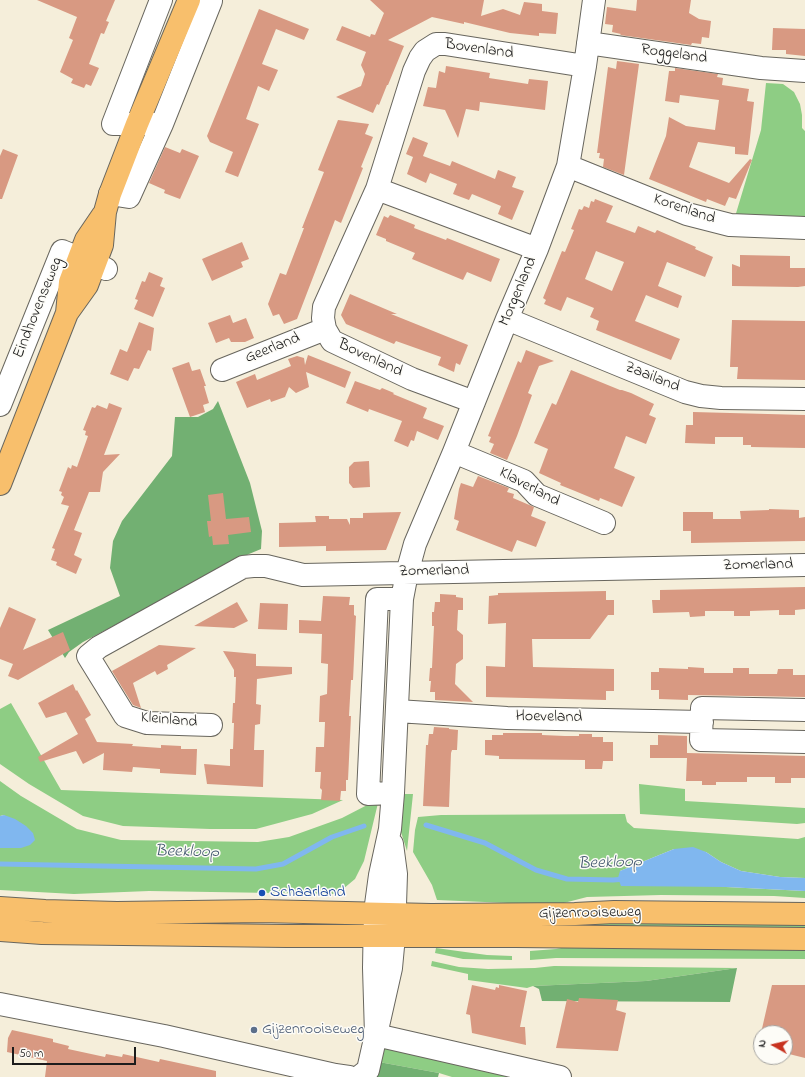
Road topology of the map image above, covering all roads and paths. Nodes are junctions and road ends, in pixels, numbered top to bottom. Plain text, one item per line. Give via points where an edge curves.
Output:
1 (161, 0) edge
2 (189, 0) edge
3 (211, 0) edge
4 (594, 0) edge
5 (588, 43) junction
6 (585, 66) junction
7 (805, 71) edge
8 (137, 124) junction
9 (162, 124) junction
10 (568, 166) junction
11 (377, 189) junction
12 (115, 201) junction
13 (805, 228) edge
14 (537, 249) junction
15 (86, 261) junction
16 (507, 319) junction
17 (325, 329) junction
18 (222, 370) dead end
19 (805, 399) edge
20 (474, 402) junction
21 (0, 405) edge
22 (454, 452) junction
23 (0, 484) edge
24 (604, 523) dead end
25 (805, 565) edge
26 (407, 573) junction
27 (402, 599) junction
28 (88, 656) joint
29 (805, 710) edge
30 (397, 711) junction
31 (702, 722) junction
32 (211, 724) dead end
33 (805, 742) edge
34 (393, 793) junction
35 (0, 908) edge
36 (384, 913) junction
37 (805, 914) edge
38 (0, 930) edge
39 (384, 936) junction
40 (805, 939) edge
41 (0, 1004) edge
42 (376, 1035) junction
43 (349, 1077) edge
44 (359, 1077) edge
45 (560, 1077) edge

1 - 8 street via 113,124
2 - 8 main road, Eindhovenseweg
3 - 9 street, Eindhovenseweg
4 - 5 street, Morgenland
5 - 6 street, Morgenland
5 - 7 street, Roggeland via 761,68
6 - 10 street, Morgenland
6 - 11 street, Bovenland via 436,44 425,51 414,71
8 - 9 street
8 - 12 main road, Eindhovenseweg
9 - 12 street, Eindhovenseweg
10 - 13 street, Korenland via 687,214 723,224
10 - 14 street, Morgenland
11 - 14 street
11 - 17 street, Bovenland via 324,307
12 - 15 main road, Eindhovenseweg via 86,240
14 - 16 street, Morgenland
15 - 21 street, Eindhovenseweg
15 - 23 main road, Eindhovenseweg via 70,282 67,313
16 - 19 street, Zaailand via 685,392 721,398
16 - 20 street, Morgenland
17 - 18 street, Geerland
17 - 20 street, Bovenland via 332,341 412,379
20 - 22 street, Morgenland
22 - 24 street, Klaverland via 524,481 537,495
22 - 26 street, Morgenland via 415,544
25 - 26 street, Zomerland
26 - 27 street
26 - 28 street, Zomerland via 303,575 266,566 243,567 99,647
27 - 30 street
27 - 34 street via 377,599 368,794
28 - 32 street, Kleinland via 125,716 147,722
29 - 31 street via 702,708
30 - 31 street, Hoeveland via 506,718
30 - 34 street
31 - 33 street via 701,740
34 - 36 street via 390,828 380,875
35 - 36 main road, Gijzenrooiseweg via 117,913
36 - 37 main road, Gijzenrooiseweg
36 - 39 street
38 - 39 main road, Gijzenrooiseweg via 42,933
39 - 40 main road, Gijzenrooiseweg
39 - 42 street via 389,979
41 - 43 street via 164,1036
42 - 44 street via 368,1070
42 - 45 street

